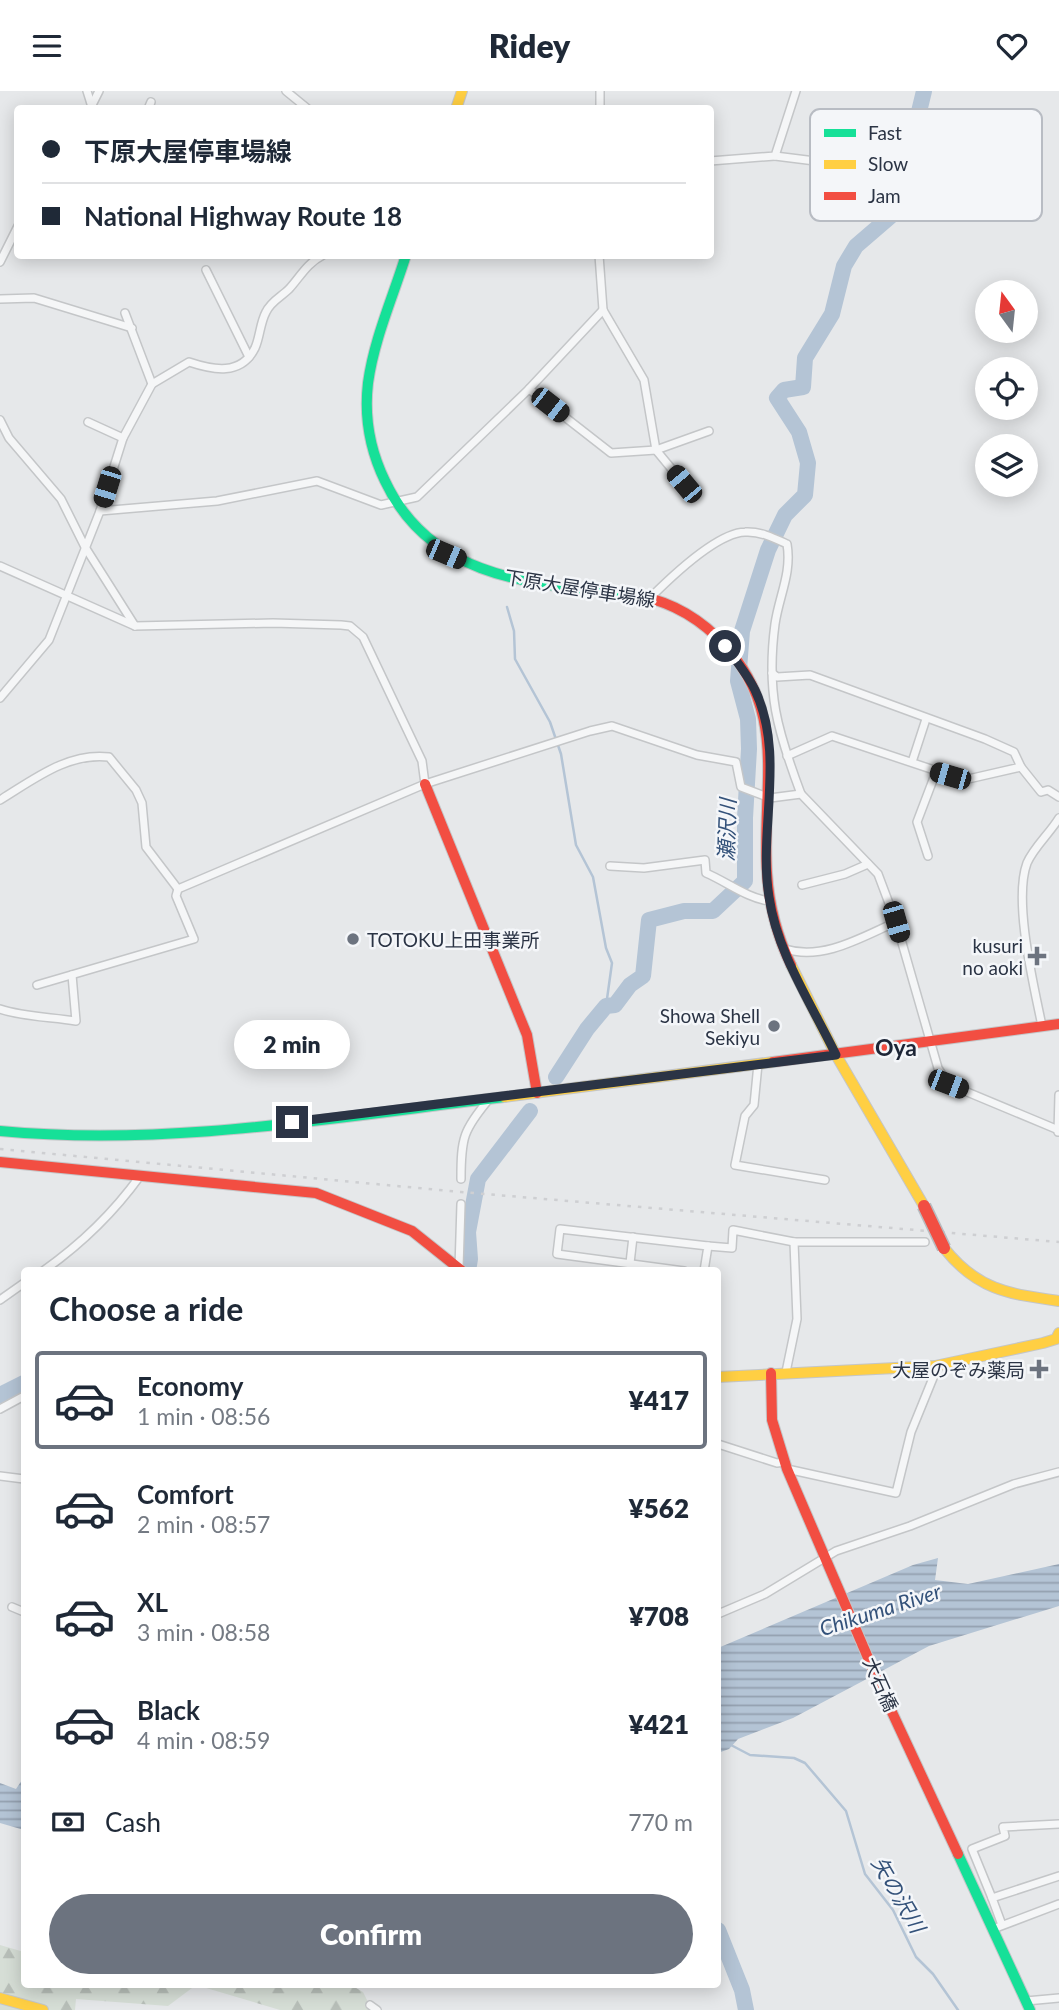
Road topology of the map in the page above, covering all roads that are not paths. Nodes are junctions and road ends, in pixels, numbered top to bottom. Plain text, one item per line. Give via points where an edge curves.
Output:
1 (286, 91) edge
2 (796, 91) edge
3 (304, 105) edge
4 (775, 156) junction
5 (810, 160) edge
6 (714, 161) edge
7 (14, 234) edge
8 (318, 259) edge
9 (405, 259) edge
10 (599, 259) edge
11 (0, 262) edge
12 (206, 270) dead end
13 (0, 299) edge
14 (603, 310) junction
15 (125, 313) dead end
16 (132, 328) junction
17 (249, 357) junction
18 (152, 384) junction
19 (529, 389) junction
20 (0, 420) edge
21 (89, 422) dead end
22 (709, 431) dead end
23 (9, 438) junction
24 (122, 438) junction
25 (0, 442) edge
26 (656, 450) junction
27 (684, 484) dead end
28 (394, 501) junction
29 (100, 511) junction
30 (85, 548) junction
31 (0, 566) edge
32 (65, 595) junction
33 (650, 598) junction
34 (135, 626) junction
35 (772, 673) junction
36 (0, 698) edge
37 (926, 719) junction
38 (787, 756) junction
39 (912, 762) junction
40 (1021, 767) junction
41 (936, 772) junction
42 (425, 784) junction
43 (800, 794) junction
44 (1059, 797) edge
45 (769, 798) junction
46 (0, 800) edge
47 (1059, 818) edge
48 (928, 856) dead end
49 (868, 864) junction
50 (611, 866) dead end
51 (802, 885) dead end
52 (178, 889) junction
53 (769, 901) junction
54 (896, 922) junction
55 (785, 949) junction
56 (72, 975) junction
57 (37, 985) dead end
58 (0, 1009) edge
59 (1059, 1024) edge
60 (1042, 1025) junction
61 (931, 1041) junction
62 (836, 1055) junction
63 (758, 1065) junction
64 (537, 1093) junction
65 (1059, 1095) edge
66 (490, 1098) junction
67 (0, 1131) edge
68 (1058, 1131) edge
69 (0, 1162) edge
70 (141, 1175) junction
71 (461, 1179) dead end
72 (825, 1180) dead end
73 (461, 1203) dead end
74 (633, 1237) junction
75 (794, 1242) junction
76 (925, 1242) dead end
77 (708, 1246) junction
78 (630, 1263) junction
79 (48, 1267) edge
80 (458, 1267) edge
81 (461, 1267) edge
82 (657, 1267) edge
83 (705, 1267) edge
84 (21, 1285) edge
85 (0, 1300) edge
86 (1059, 1301) edge
87 (1058, 1338) edge
88 (935, 1366) junction
89 (786, 1372) junction
90 (771, 1373) junction
91 (721, 1377) edge
92 (21, 1398) edge
93 (0, 1409) edge
94 (721, 1445) edge
95 (786, 1465) junction
96 (1059, 1472) edge
97 (0, 1476) edge
98 (21, 1479) edge
99 (825, 1556) junction
100 (12, 1607) dead end
101 (21, 1611) edge
102 (721, 1613) edge
103 (1059, 1824) edge
104 (1059, 1876) edge
105 (992, 1898) junction
106 (1059, 1904) edge
107 (997, 1927) junction
108 (0, 1998) edge
109 (1059, 1998) edge
110 (1028, 2005) edge
111 (43, 2010) edge

1 - 3 street
2 - 4 street
4 - 5 street
4 - 6 street
7 - 11 street
8 - 17 street via 265,312
9 - 28 main road, 下原大屋停車場線 via 368,383 372,457
10 - 14 street
12 - 17 street
13 - 16 street via 34,298
14 - 19 street
14 - 26 street via 644,380
15 - 16 street
16 - 18 street
17 - 18 street via 238,366 218,371 189,362
18 - 24 street
19 - 26 street via 611,453
19 - 28 street via 431,486 417,497
20 - 23 street
21 - 24 street
22 - 26 street
23 - 25 street
23 - 30 street via 61,499
24 - 29 street
26 - 27 street
28 - 29 street via 381,505 317,481 217,501
28 - 33 main road, 下原大屋停車場線 via 437,548 479,569 510,580
29 - 30 street
30 - 32 street
30 - 34 street
31 - 32 street
32 - 34 street
32 - 36 street via 49,640
33 - 35 street via 731,535 746,531 766,534 787,544 790,561 775,621
33 - 45 main road, 下原大屋停車場線 via 711,630 748,676 765,716
34 - 42 street via 273,623 350,627 363,637 422,761
35 - 37 street via 777,677 810,675
35 - 38 street via 773,706
37 - 39 street
37 - 40 street via 1014,752
38 - 39 street via 832,736
38 - 43 street
39 - 41 street
40 - 41 street via 964,780
40 - 44 street via 1035,788
41 - 48 street via 918,822
42 - 45 street via 612,726 697,755 736,762 741,787
42 - 52 street
42 - 64 main road via 527,1035
43 - 45 street
43 - 49 street
45 - 53 main road, 下原大屋停車場線 via 765,849
46 - 52 street via 71,761 109,757 142,803 146,847
47 - 60 street via 1028,860 1024,876 1029,966
49 - 51 street
49 - 54 street via 877,874
50 - 53 street via 644,868 705,860 706,873 753,899
52 - 56 street via 176,896 194,939
53 - 55 main road, 下原大屋停車場線
54 - 55 street via 836,948 797,953
54 - 61 street
55 - 62 main road, 下原大屋停車場線
56 - 57 street
56 - 58 street via 76,1021
59 - 60 main road
60 - 61 main road
61 - 62 main road
61 - 68 street via 948,1084
62 - 63 main road
62 - 86 main road, 下原大屋停車場線, bridge via 944,1248 975,1282 990,1289
63 - 64 main road
63 - 72 street via 754,1105 745,1116 734,1165
64 - 66 main road
65 - 68 street
66 - 67 main road via 195,1133
66 - 71 street via 467,1126
69 - 70 main road
70 - 79 street via 128,1194
70 - 80 main road via 316,1193 412,1231
73 - 81 street
74 - 77 street
74 - 78 street
74 - 78 street via 560,1229 557,1254
75 - 76 street
75 - 77 street via 733,1230 732,1248
75 - 89 street via 797,1319
77 - 83 street
78 - 82 street
84 - 85 street
87 - 88 main road
88 - 89 main road
88 - 95 street via 911,1432 896,1493
89 - 90 main road
90 - 91 main road
90 - 95 main road, 大石橋 via 772,1420
92 - 93 street
94 - 95 street
95 - 99 main road, 大石橋
96 - 99 street via 1014,1484
97 - 98 street
99 - 102 street via 765,1594
99 - 107 main road, 大石橋 via 978,1902
100 - 101 street
103 - 105 street via 1003,1826 1005,1836 972,1849
104 - 105 street
105 - 107 street
106 - 107 street
107 - 110 main road, 大石橋
108 - 111 main road
109 - 110 street

